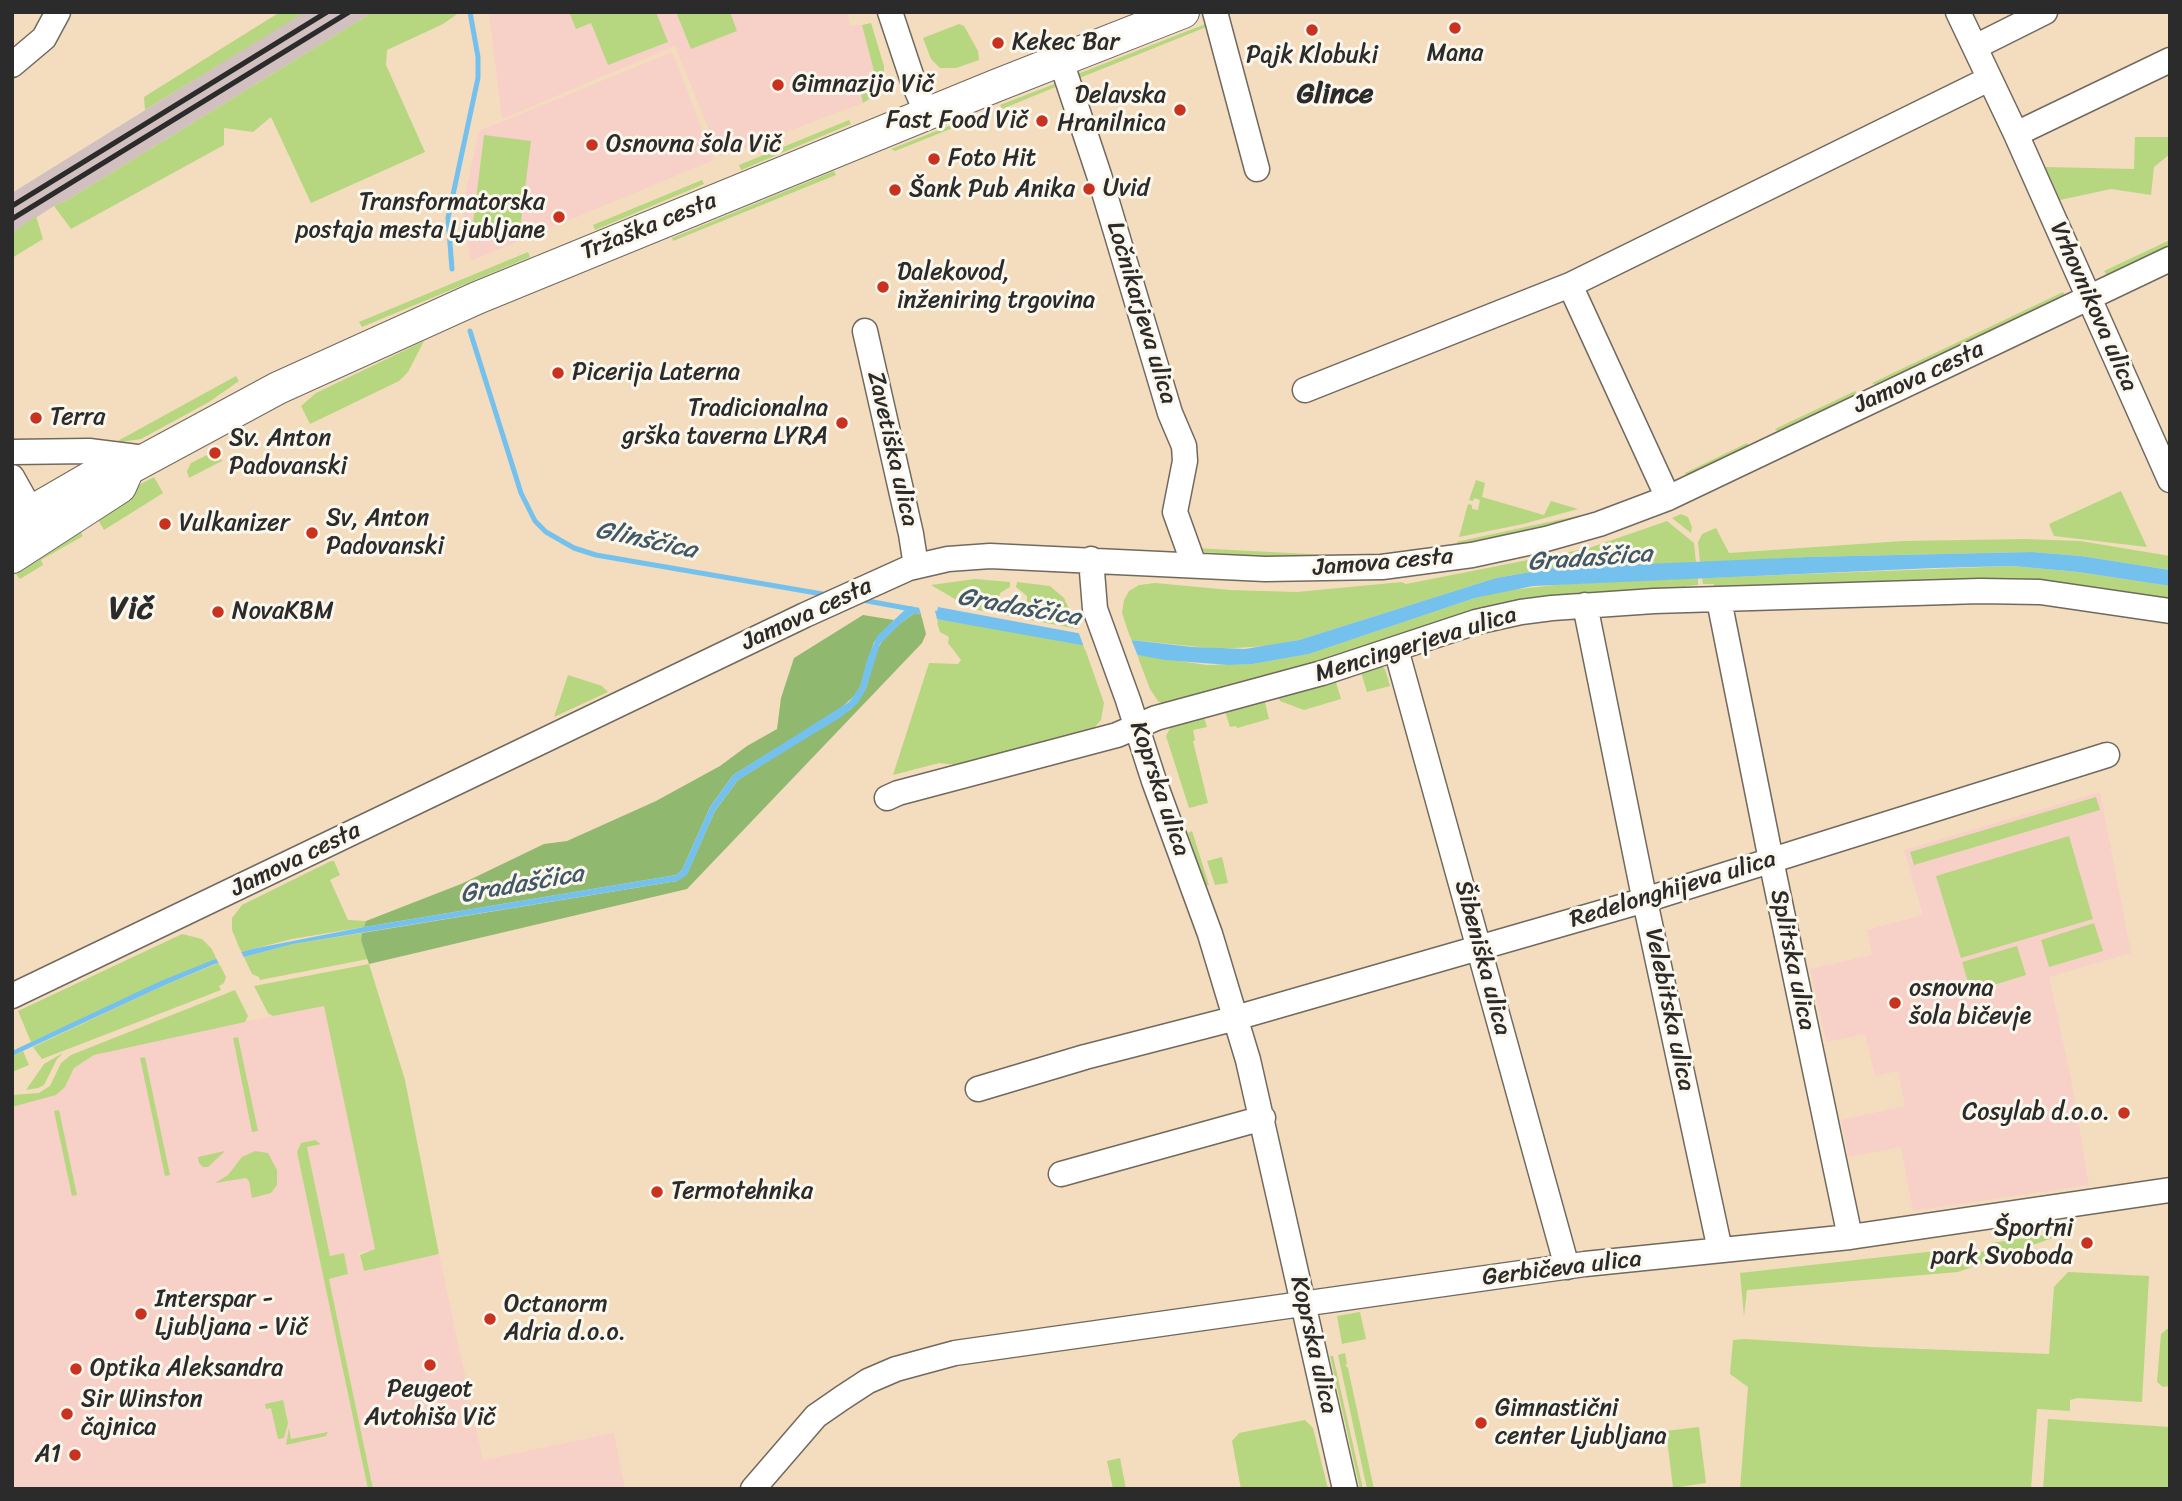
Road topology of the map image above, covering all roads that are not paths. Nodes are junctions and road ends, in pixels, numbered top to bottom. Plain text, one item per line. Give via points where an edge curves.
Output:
1 (58, 12) edge
2 (890, 12) edge
3 (1183, 12) edge
4 (1215, 12) edge
5 (1958, 12) edge
6 (2045, 12) edge
7 (1140, 20) edge
8 (1975, 47) junction
9 (2170, 60) edge
10 (1060, 61) junction
11 (12, 65) edge
12 (1989, 79) junction
13 (927, 114) junction
14 (2016, 134) junction
15 (1257, 169) dead end
16 (2170, 259) edge
17 (1570, 285) junction
18 (2088, 298) junction
19 (865, 331) dead end
20 (1305, 390) dead end
21 (12, 452) edge
22 (138, 463) junction
23 (12, 477) edge
24 (2170, 480) edge
25 (1668, 498) junction
26 (29, 523) edge
27 (12, 558) edge
28 (1091, 559) junction
29 (1194, 565) junction
30 (916, 566) junction
31 (1719, 600) junction
32 (1586, 606) junction
33 (2170, 611) edge
34 (1396, 649) junction
35 (1137, 726) junction
36 (2107, 755) dead end
37 (887, 798) dead end
38 (1771, 860) junction
39 (1645, 900) junction
40 (1480, 948) junction
41 (12, 996) edge
42 (1236, 1017) junction
43 (978, 1089) dead end
44 (1263, 1118) junction
45 (1060, 1174) dead end
46 (2170, 1190) edge
47 (1850, 1237) junction
48 (1720, 1250) junction
49 (1567, 1267) junction
50 (1304, 1303) junction
51 (753, 1489) edge
52 (1346, 1489) edge

1 - 11 street via 44,37
2 - 13 street
3 - 7 main road, Tržaška cesta
4 - 15 street
5 - 8 street, Vrhovnikova ulica
6 - 8 street
7 - 10 main road, Tržaška cesta
8 - 12 street, Vrhovnikova ulica
9 - 14 street
10 - 13 main road, Tržaška cesta
10 - 29 street, Ločnikarjeva ulica via 1184,446 1175,512
12 - 14 street, Vrhovnikova ulica
12 - 17 street
13 - 22 main road, Tržaška cesta via 383,339 278,388
14 - 18 street, Vrhovnikova ulica
16 - 18 street, Jamova cesta
17 - 20 street
17 - 25 street
18 - 24 street, Vrhovnikova ulica
18 - 25 street, Jamova cesta
19 - 30 street, Zavetiška ulica
21 - 22 street via 89,451
22 - 26 main road, Tržaška cesta via 120,487
23 - 26 street
25 - 29 street, Jamova cesta via 1546,539 1417,563 1301,569
26 - 27 main road, Tržaška cesta
28 - 29 street, Jamova cesta
28 - 30 street, Jamova cesta via 977,556
28 - 35 street, Koprska ulica via 1095,609
30 - 41 street, Jamova cesta
31 - 32 street, Mencingerjeva ulica
31 - 33 street, Mencingerjeva ulica via 2040,592
31 - 38 street, Splitska ulica
32 - 34 street, Mencingerjeva ulica via 1493,618
32 - 39 street, Velebitska ulica
34 - 35 street, Mencingerjeva ulica
34 - 40 street, Šibeniška ulica
35 - 37 street, Mencingerjeva ulica
35 - 42 street, Koprska ulica
36 - 38 street, Redelonghijeva ulica
38 - 39 street, Redelonghijeva ulica
38 - 47 street, Splitska ulica
39 - 40 street, Redelonghijeva ulica
39 - 48 street, Velebitska ulica
40 - 42 street, Redelonghijeva ulica
40 - 49 street, Šibeniška ulica
42 - 43 street
42 - 44 street, Koprska ulica
44 - 45 street
44 - 50 street, Koprska ulica
46 - 47 street, Gerbičeva ulica
47 - 48 street, Gerbičeva ulica
48 - 49 street, Gerbičeva ulica
49 - 50 street, Gerbičeva ulica
50 - 51 street, Gerbičeva ulica via 954,1353 896,1368 816,1416
50 - 52 street, Koprska ulica

